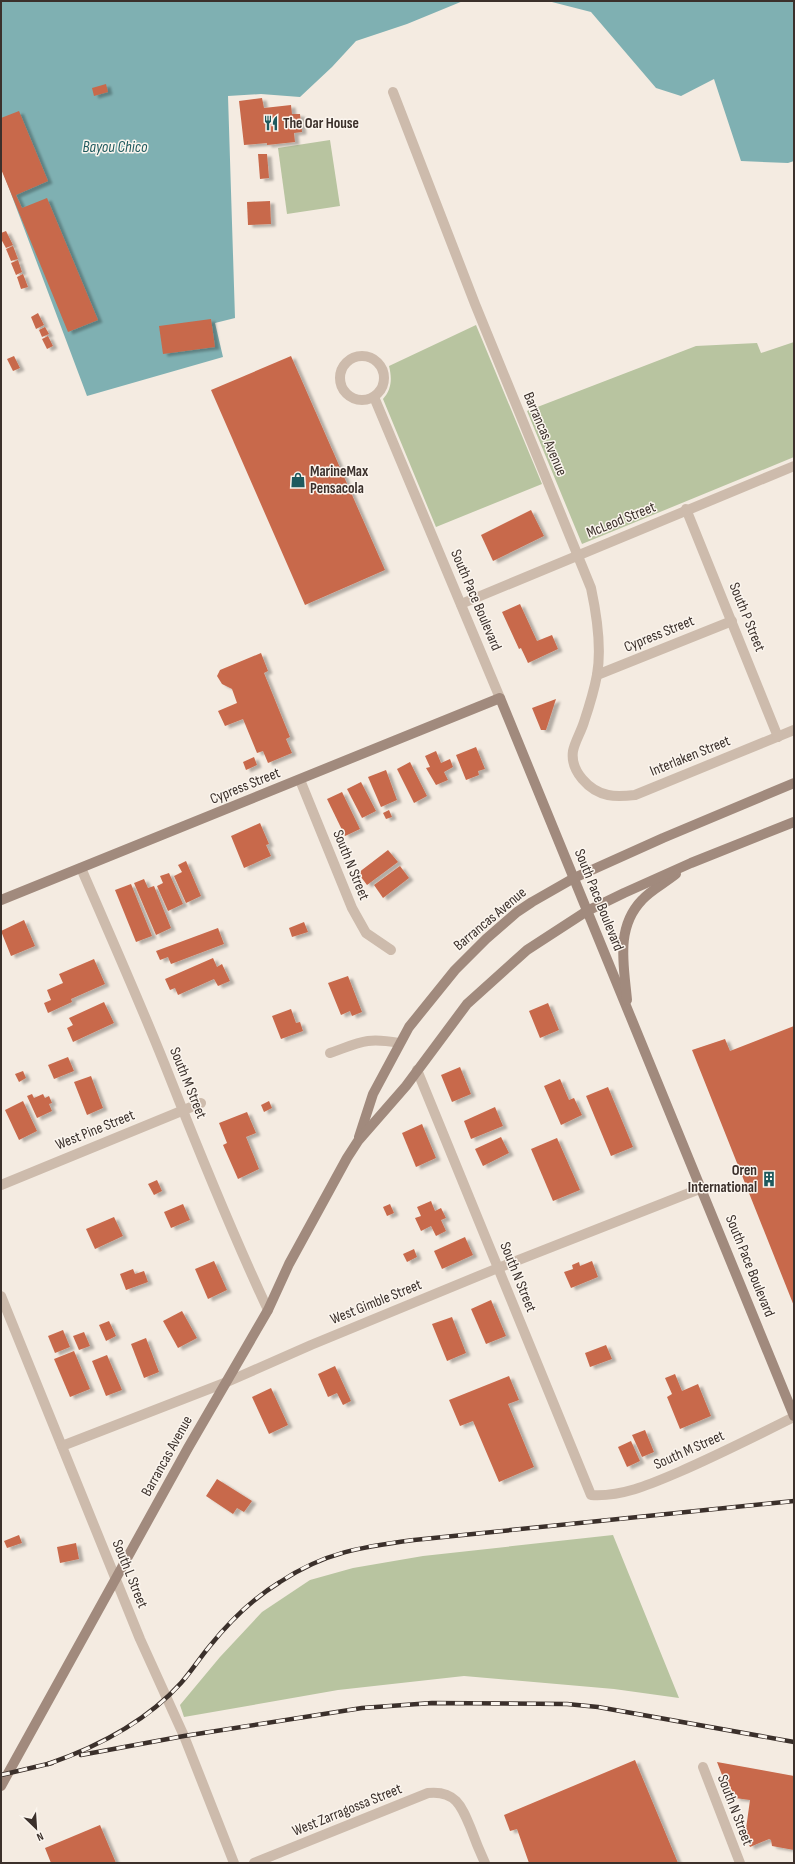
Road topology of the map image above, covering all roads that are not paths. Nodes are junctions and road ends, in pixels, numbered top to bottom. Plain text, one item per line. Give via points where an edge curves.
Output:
1 (393, 92) dead end
2 (374, 396) junction
3 (794, 466) edge
4 (686, 509) junction
5 (578, 554) junction
6 (461, 604) junction
7 (732, 621) junction
8 (597, 675) junction
9 (500, 698) junction
10 (794, 730) edge
11 (778, 737) junction
12 (300, 780) junction
13 (794, 782) edge
14 (595, 790) joint
15 (794, 822) edge
16 (691, 863) junction
17 (81, 868) junction
18 (574, 878) junction
19 (1, 900) edge
20 (587, 911) junction
21 (391, 950) dead end
22 (628, 1010) junction
23 (400, 1043) junction
24 (330, 1053) dead end
25 (417, 1070) junction
26 (201, 1103) dead end
27 (183, 1111) junction
28 (358, 1141) junction
29 (1, 1185) edge
30 (702, 1188) junction
31 (498, 1268) junction
32 (1, 1296) edge
33 (268, 1310) junction
34 (227, 1382) junction
35 (794, 1416) edge
36 (62, 1446) junction
37 (591, 1495) joint
38 (116, 1579) junction
39 (703, 1767) dead end
40 (1, 1786) edge
41 (234, 1863) edge
42 (254, 1863) edge
43 (485, 1863) edge
44 (740, 1863) edge

1 - 5 street, Barrancas Avenue via 475,304
2 - 2 street via 383,385 383,370 373,359 366,356 351,358 341,368 339,375 342,389 353,399
2 - 6 street, South Pace Boulevard
3 - 4 street, McLeod Street
4 - 5 street, McLeod Street
4 - 7 street, South P Street
5 - 6 street, McLeod Street
5 - 8 street, Barrancas Avenue via 591,588 596,613
6 - 9 street, South Pace Boulevard
7 - 8 street, Cypress Street
7 - 11 street, South P Street
8 - 14 street, Barrancas Avenue via 584,723 573,751 581,778
9 - 12 main road, Cypress Street
9 - 18 main road, South Pace Boulevard
10 - 11 street, Interlaken Street
11 - 14 street, Interlaken Street via 635,794 623,797
12 - 17 main road, Cypress Street
12 - 21 street, South N Street via 352,908 366,933
13 - 18 main road, Barrancas Avenue
15 - 16 main road, Barrancas Avenue
16 - 20 main road, Barrancas Avenue
16 - 22 main road via 642,900 625,928 623,949
17 - 19 main road, Cypress Street
17 - 27 street, South M Street
18 - 20 main road, South Pace Boulevard
18 - 23 main road, Barrancas Avenue via 532,902 486,939 454,970 408,1027
20 - 22 main road, South Pace Boulevard
20 - 25 main road, Barrancas Avenue via 527,950 494,978 467,1004
22 - 30 main road, South Pace Boulevard
23 - 24 street via 366,1039
23 - 28 main road, Barrancas Avenue via 373,1094
25 - 28 main road, Barrancas Avenue
25 - 31 street, South N Street
26 - 27 street, West Pine Street
27 - 29 street, West Pine Street
27 - 33 street, South M Street
28 - 33 main road, Barrancas Avenue via 289,1264
30 - 31 street, West Gimble Street
30 - 35 main road, South Pace Boulevard
31 - 34 street, West Gimble Street
31 - 37 street, South N Street
32 - 36 street, South L Street
33 - 34 main road, Barrancas Avenue
34 - 36 street, West Gimble Street
34 - 38 main road, Barrancas Avenue
35 - 37 street, South M Street via 720,1455 657,1481 622,1493
36 - 38 street, South L Street
38 - 40 main road, Barrancas Avenue
38 - 41 street, South L Street via 184,1736
39 - 44 street, South N Street
42 - 43 street, West Zarragossa Street via 435,1792 452,1797 462,1807

